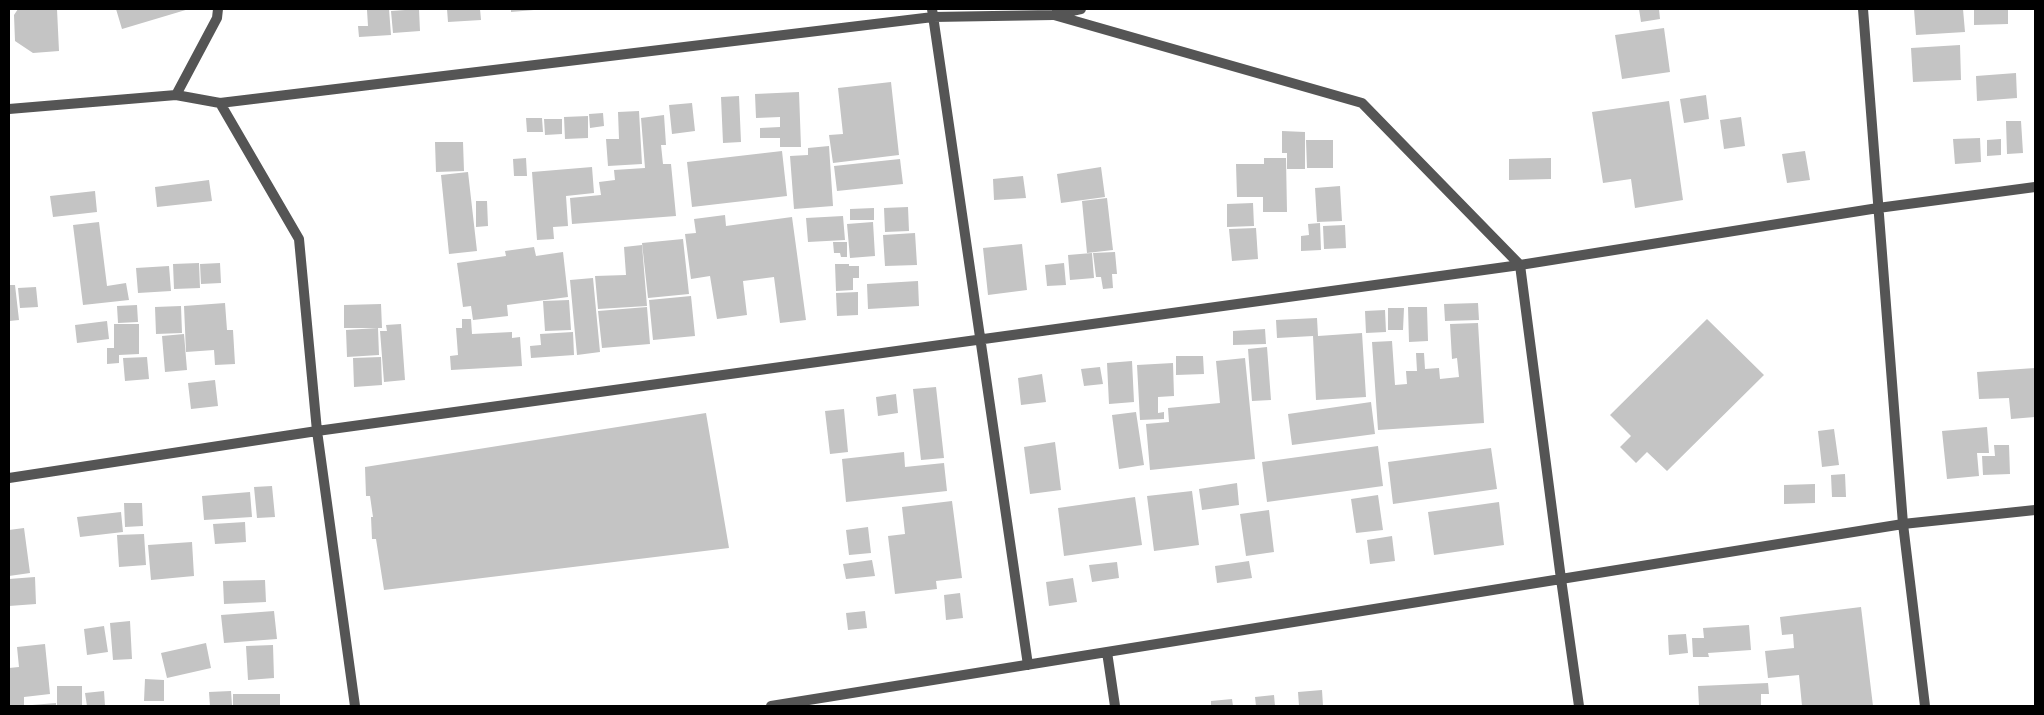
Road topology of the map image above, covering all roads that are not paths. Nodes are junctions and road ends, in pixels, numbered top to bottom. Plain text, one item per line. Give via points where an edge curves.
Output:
1 (218, 9) edge
2 (1081, 9) edge
3 (1863, 9) edge
4 (933, 13) edge
5 (1053, 15) junction
6 (176, 96) junction
7 (220, 103) junction
8 (9, 109) edge
9 (2035, 187) edge
10 (1878, 208) junction
11 (1520, 265) junction
12 (980, 340) junction
13 (317, 431) junction
14 (9, 478) edge
15 (2035, 510) edge
16 (1903, 524) junction
17 (1561, 579) junction
18 (1107, 652) junction
19 (1028, 665) junction
20 (810, 703) edge
21 (356, 706) edge
22 (771, 706) edge
23 (1115, 706) edge
24 (1579, 706) edge
25 (1925, 706) edge

1 - 6 street via 217,18
2 - 5 street
3 - 10 street
4 - 5 street
4 - 7 street
4 - 12 street
5 - 11 street via 1362,103
6 - 7 street
6 - 8 street
7 - 13 street via 299,238
9 - 10 street
10 - 11 street
10 - 16 street
11 - 12 street
11 - 17 street
12 - 13 street
12 - 19 street
13 - 14 street
13 - 21 street
15 - 16 street
16 - 17 street
16 - 25 street
17 - 18 street
17 - 24 street
18 - 19 street
18 - 23 street
19 - 20 street
20 - 22 street

